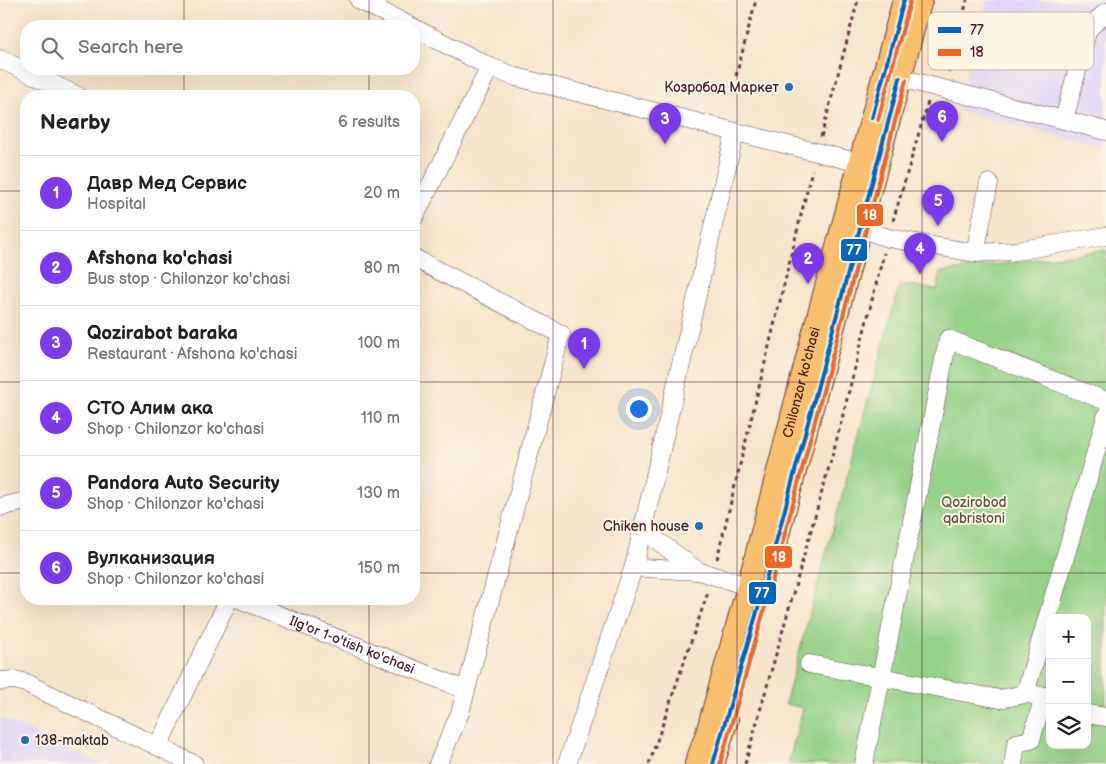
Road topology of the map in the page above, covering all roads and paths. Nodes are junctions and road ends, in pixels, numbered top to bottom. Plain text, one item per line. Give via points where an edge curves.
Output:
1 (359, 0) edge
2 (756, 0) edge
3 (858, 0) edge
4 (904, 0) edge
5 (921, 0) edge
6 (1106, 12) edge
7 (398, 20) edge
8 (1094, 24) edge
9 (420, 31) edge
10 (0, 59) edge
11 (490, 67) junction
12 (20, 68) edge
13 (950, 70) edge
14 (1077, 70) edge
15 (34, 75) edge
16 (736, 76) dead end
17 (900, 78) junction
18 (933, 87) junction
19 (65, 90) edge
20 (1064, 120) junction
21 (735, 132) junction
22 (1106, 132) edge
23 (817, 152) junction
24 (868, 165) junction
25 (989, 183) dead end
26 (420, 206) edge
27 (859, 228) junction
28 (1106, 236) edge
29 (888, 238) junction
30 (975, 253) junction
31 (420, 261) edge
32 (1106, 401) edge
33 (1106, 417) edge
34 (20, 502) edge
35 (0, 507) edge
36 (643, 530) junction
37 (634, 566) junction
38 (706, 574) junction
39 (756, 589) junction
40 (225, 605) edge
41 (255, 605) edge
42 (809, 664) dead end
43 (880, 677) junction
44 (0, 681) edge
45 (466, 690) junction
46 (1025, 694) junction
47 (1045, 708) edge
48 (1091, 715) edge
49 (1106, 717) edge
50 (158, 746) junction
51 (194, 764) edge
52 (438, 764) edge
53 (567, 764) edge
54 (649, 764) edge
55 (696, 764) edge
56 (713, 764) edge
57 (746, 764) edge
58 (864, 764) edge
59 (1013, 764) edge

1 - 7 street
2 - 16 path
3 - 23 path
4 - 24 main road, Chilonzor ko'chasi
5 - 17 main road, Chilonzor ko'chasi
6 - 8 street
9 - 11 street
10 - 12 street
11 - 21 street via 516,78
11 - 26 street
13 - 18 path via 948,76
14 - 20 street
15 - 19 street
17 - 18 street
17 - 24 main road, Chilonzor ko'chasi
18 - 20 street
18 - 29 path
20 - 22 street
21 - 23 street
21 - 36 street
23 - 24 street
23 - 38 path
24 - 27 main road, Chilonzor ko'chasi
24 - 39 main road, Chilonzor ko'chasi via 814,330
25 - 30 street
27 - 29 street
27 - 39 main road, Chilonzor ko'chasi
28 - 30 street via 1014,251
29 - 30 street
29 - 57 path via 836,442
31 - 45 street via 561,334
32 - 43 street via 948,339
33 - 46 street
34 - 35 street
36 - 37 street
36 - 38 street
37 - 38 street
37 - 53 street
38 - 39 street
38 - 54 path
39 - 55 main road, Chilonzor ko'chasi
39 - 56 main road, Chilonzor ko'chasi
40 - 50 street
41 - 45 street, Ilg'or 1-o'tish ko'chasi
42 - 43 street
43 - 46 street via 1000,699
43 - 58 street
44 - 50 street via 26,683
45 - 52 street
46 - 47 street via 1044,696
47 - 59 street via 1031,740 1016,744
48 - 49 street
50 - 51 street

